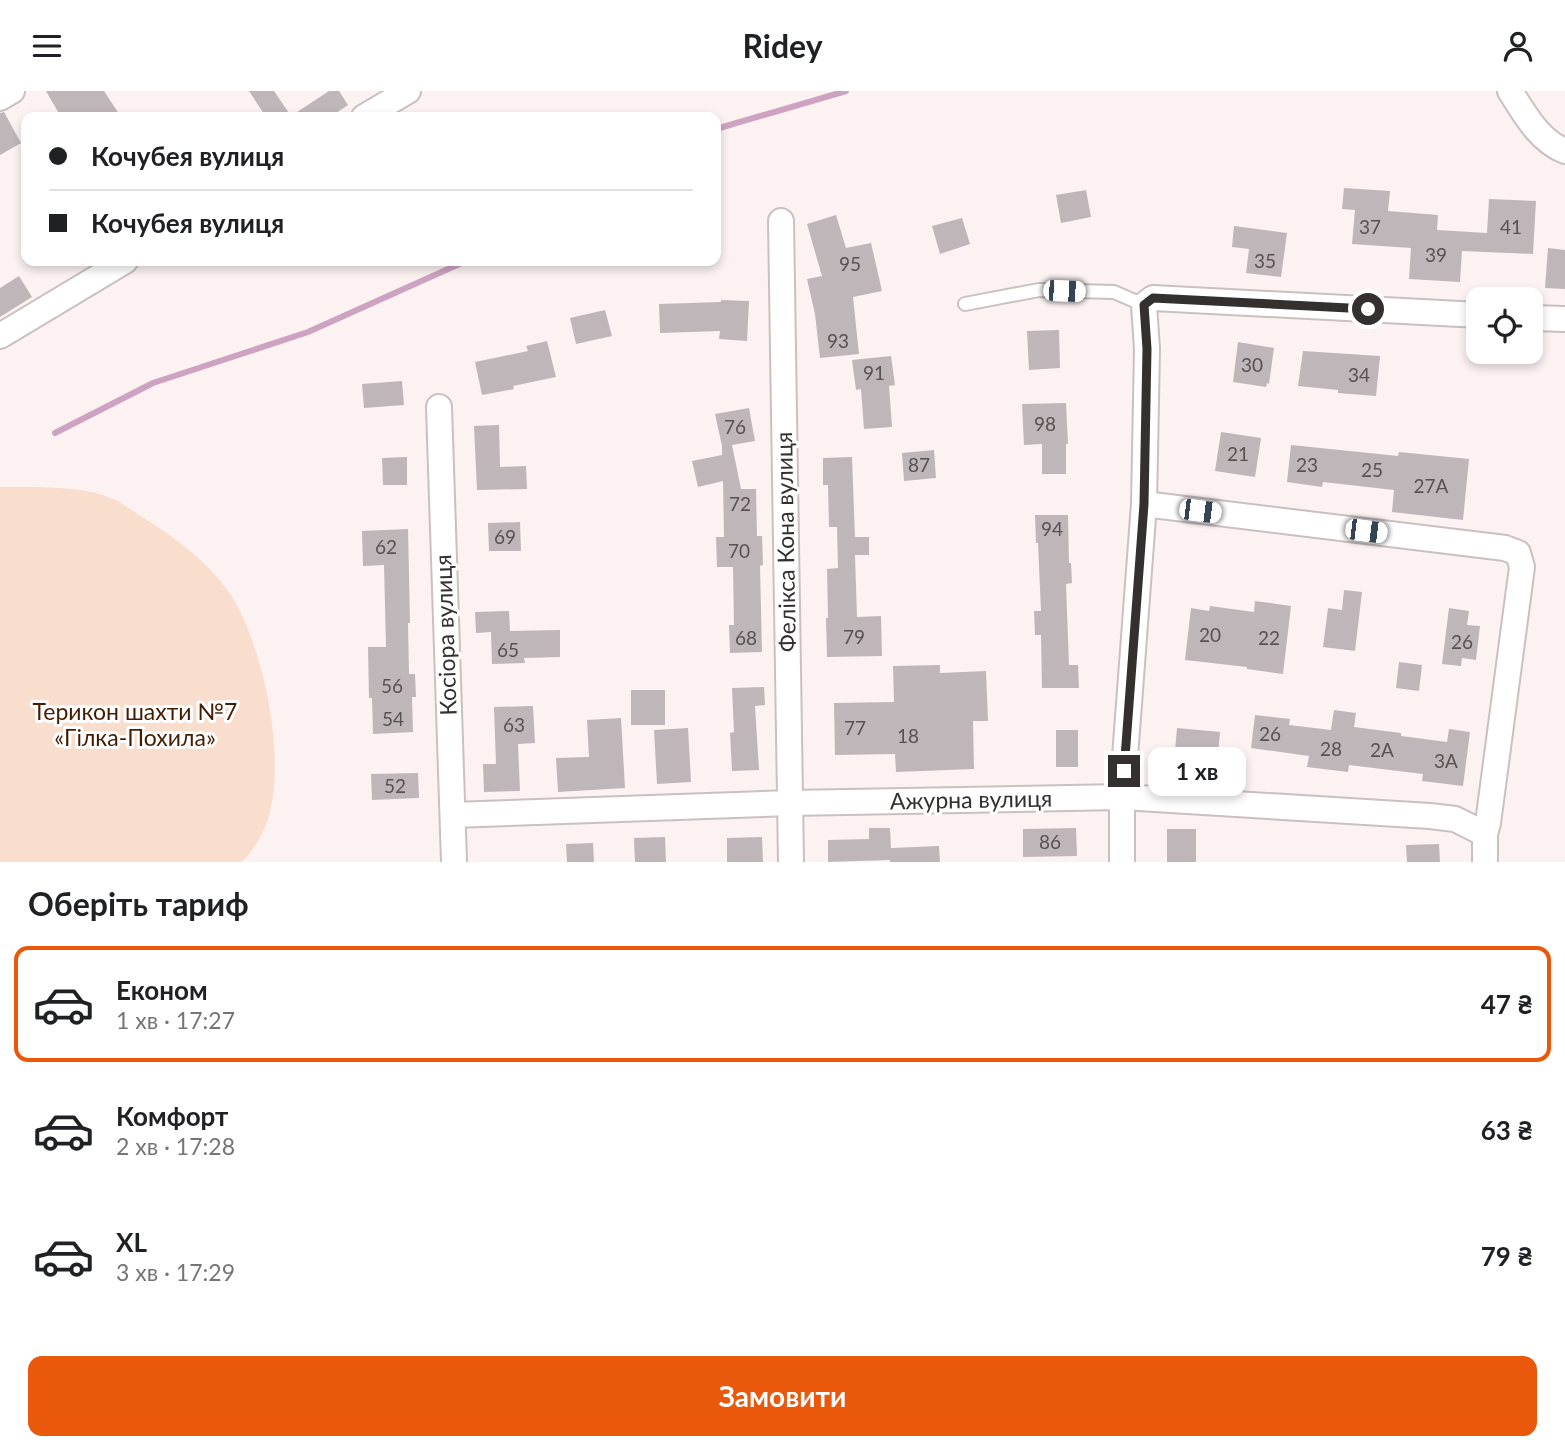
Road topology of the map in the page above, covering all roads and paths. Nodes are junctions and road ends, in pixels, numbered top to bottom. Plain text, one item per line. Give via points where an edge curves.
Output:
1 (12, 91) edge
2 (408, 91) edge
3 (1510, 91) edge
4 (0, 98) edge
5 (372, 112) edge
6 (1565, 151) edge
7 (781, 222) dead end
8 (117, 266) edge
9 (965, 304) dead end
10 (1144, 305) junction
11 (1466, 314) edge
12 (1543, 318) edge
13 (1565, 319) edge
14 (0, 336) edge
15 (439, 407) dead end
16 (1144, 504) junction
17 (1122, 797) junction
18 (790, 803) junction
19 (453, 815) junction
20 (1485, 834) junction
21 (454, 862) edge
22 (791, 862) edge
23 (1122, 862) edge
24 (1489, 862) edge

1 - 4 street
2 - 5 street
3 - 6 street via 1543,137
7 - 18 street, Фелікса Кона вулиця
8 - 14 street
9 - 10 lane via 1039,290 1114,292
10 - 11 street via 1153,298
10 - 16 street
12 - 13 street
15 - 19 street, Косіора вулиця
16 - 17 street
16 - 20 street via 1518,553 1522,567
17 - 18 street, Ажурна вулиця
17 - 20 street, Ажурна вулиця via 1430,816 1455,819
17 - 23 street
18 - 19 street, Ажурна вулиця
18 - 22 street, Фелікса Кона вулиця
19 - 21 street, Косіора вулиця
20 - 24 street

